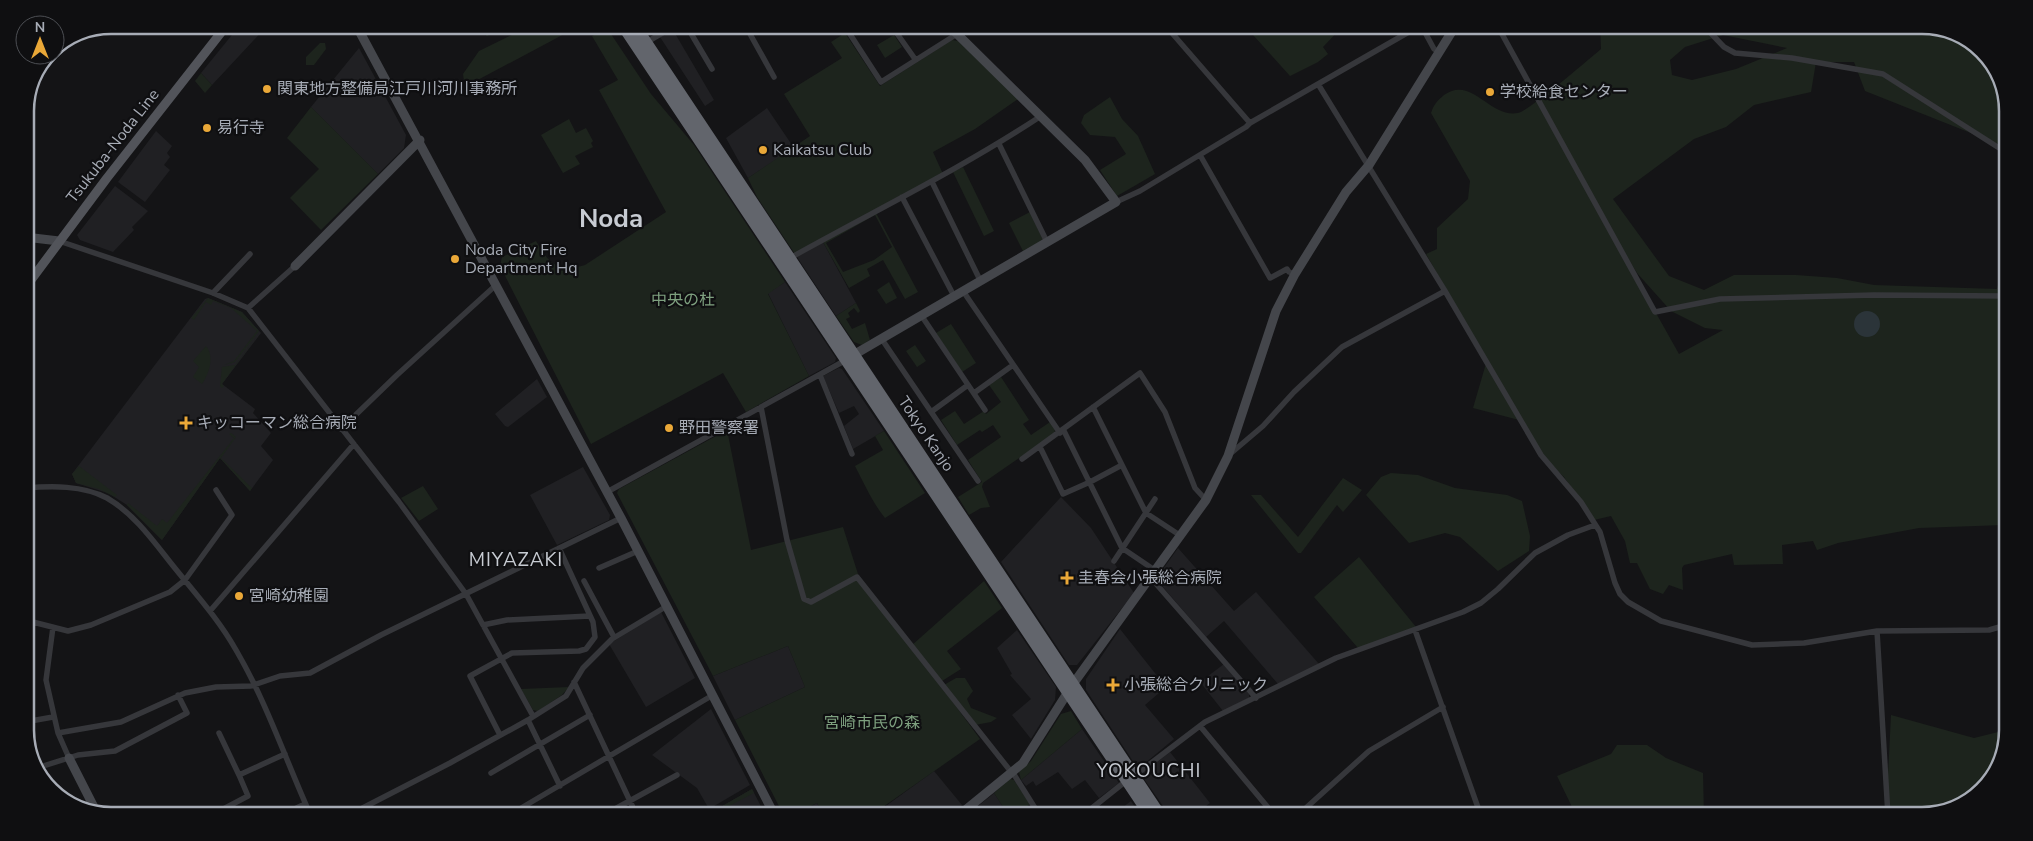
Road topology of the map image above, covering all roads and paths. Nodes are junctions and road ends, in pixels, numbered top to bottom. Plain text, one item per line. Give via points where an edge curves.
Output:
1 (220, 34) edge
2 (361, 34) edge
3 (620, 34) edge
4 (629, 34) edge
5 (640, 34) edge
6 (649, 34) edge
7 (661, 34) edge
8 (691, 34) edge
9 (750, 34) edge
10 (850, 34) edge
11 (898, 34) edge
12 (957, 34) joint
13 (1173, 34) edge
14 (1405, 34) edge
15 (1426, 34) edge
16 (1450, 34) edge
17 (1502, 34) edge
18 (1712, 34) edge
19 (652, 39) junction
20 (1439, 52) junction
21 (915, 59) junction
22 (712, 69) dead end
23 (660, 72) junction
24 (774, 77) dead end
25 (1318, 84) junction
26 (1041, 116) junction
27 (1250, 123) junction
28 (698, 138) junction
29 (420, 140) junction
30 (999, 144) junction
31 (1999, 148) edge
32 (1200, 154) junction
33 (1368, 165) junction
34 (932, 182) junction
35 (902, 197) junction
36 (750, 198) junction
37 (1116, 202) junction
38 (34, 238) edge
39 (59, 241) junction
40 (1047, 242) junction
41 (250, 254) dead end
42 (790, 258) junction
43 (295, 266) joint
44 (1295, 274) junction
45 (34, 276) edge
46 (980, 280) junction
47 (496, 285) junction
48 (1445, 291) junction
49 (213, 292) junction
50 (959, 293) junction
51 (1999, 296) edge
52 (248, 308) junction
53 (920, 315) junction
54 (881, 338) junction
55 (849, 357) junction
56 (1013, 365) junction
57 (820, 374) junction
58 (968, 386) junction
59 (974, 393) junction
60 (761, 407) junction
61 (1093, 407) junction
62 (985, 410) dead end
63 (931, 412) junction
64 (342, 429) junction
65 (1061, 431) junction
66 (354, 444) junction
67 (1040, 447) junction
68 (852, 454) dead end
69 (1228, 456) junction
70 (1022, 459) dead end
71 (1122, 465) junction
72 (978, 481) dead end
73 (1090, 482) junction
74 (34, 488) edge
75 (216, 490) dead end
76 (607, 492) junction
77 (1155, 500) dead end
78 (1206, 500) junction
79 (1146, 512) junction
80 (621, 518) junction
81 (1595, 525) junction
82 (1181, 536) junction
83 (559, 548) junction
84 (1122, 548) junction
85 (638, 551) junction
86 (1114, 561) dead end
87 (599, 568) dead end
88 (1154, 575) junction
89 (185, 580) junction
90 (584, 581) dead end
91 (466, 594) junction
92 (667, 606) junction
93 (210, 611) junction
94 (590, 616) junction
95 (34, 622) edge
96 (483, 625) junction
97 (53, 627) junction
98 (1999, 627) edge
99 (1415, 630) junction
100 (1877, 631) junction
101 (614, 638) junction
102 (501, 659) junction
103 (574, 682) junction
104 (254, 684) junction
105 (1070, 688) junction
106 (178, 695) junction
107 (713, 695) junction
108 (1256, 698) junction
109 (1443, 708) junction
110 (590, 716) junction
111 (53, 717) junction
112 (530, 718) junction
113 (34, 720) edge
114 (1200, 726) junction
115 (58, 733) junction
116 (220, 733) dead end
117 (500, 735) junction
118 (540, 744) junction
119 (285, 754) junction
120 (610, 756) junction
121 (69, 758) junction
122 (43, 766) edge
123 (491, 773) dead end
124 (1012, 773) junction
125 (239, 775) junction
126 (678, 775) dead end
127 (1130, 778) junction
128 (560, 786) junction
129 (630, 800) junction
130 (306, 804) junction
131 (93, 805) edge
132 (227, 807) edge
133 (299, 807) edge
134 (307, 807) edge
135 (366, 807) edge
136 (522, 807) edge
137 (618, 807) edge
138 (634, 807) edge
139 (770, 807) edge
140 (969, 807) edge
141 (1034, 807) edge
142 (1093, 807) edge
143 (1145, 807) edge
144 (1153, 807) edge
145 (1268, 807) edge
146 (1307, 807) edge
147 (1478, 807) edge
148 (1887, 807) edge

1 - 39 main road, Tsukuba-Noda Line
2 - 29 street
3 - 28 highway via 654,86
4 - 23 highway
5 - 23 highway
6 - 19 highway
7 - 19 street
8 - 22 street
9 - 24 street
10 - 21 street via 881,82
11 - 21 street
12 - 21 street
12 - 26 street
13 - 27 street
14 - 25 street
15 - 20 street
16 - 20 street
17 - 51 street via 1655,312 1720,299
18 - 31 street via 1724,47 1736,53 1792,58 1883,74
19 - 36 highway via 724,149
20 - 33 street
23 - 28 highway, Tokyo Kanjo
23 - 36 highway, Tokyo Kanjo
25 - 27 street
25 - 33 street
26 - 30 street
26 - 37 street via 1085,160
27 - 32 street
28 - 55 highway, Tokyo Kanjo
29 - 43 street
29 - 47 street
30 - 34 street
30 - 40 street
32 - 37 street
32 - 44 street via 1270,278 1287,268
33 - 44 street via 1346,192
33 - 48 street
34 - 35 street
34 - 46 street
35 - 42 street
35 - 50 street
36 - 42 highway, Tokyo Kanjo
37 - 40 street
38 - 39 street
39 - 45 main road, Tsukuba-Noda Line
39 - 49 street
40 - 46 street
41 - 49 street
42 - 55 highway, Tokyo Kanjo
43 - 52 street
44 - 69 street via 1276,311
46 - 50 street
47 - 64 street
47 - 76 street
48 - 69 street via 1342,347 1263,426
48 - 81 street via 1541,455 1581,502
49 - 52 street
50 - 53 street
50 - 56 street
52 - 64 street
53 - 54 street
53 - 58 street
54 - 55 street
54 - 63 street
55 - 57 street
55 - 105 highway, Tokyo Kanjo
56 - 59 street
56 - 65 street
57 - 60 street
57 - 68 street
58 - 59 street
58 - 63 street
59 - 62 street
60 - 76 street
60 - 124 street via 787,540 804,599 811,602 857,577
61 - 65 street
61 - 71 street
61 - 78 street via 1140,373 1165,412 1195,488
63 - 72 street
64 - 66 street
65 - 67 street
65 - 73 street
66 - 91 street
66 - 93 street
67 - 70 street
67 - 73 street via 1063,494
69 - 78 street
71 - 73 street
71 - 79 street
73 - 84 street
74 - 89 street via 72,488 106,498 136,522
75 - 89 street via 232,515
76 - 80 street
77 - 79 street
78 - 82 street
79 - 82 street
79 - 84 street
80 - 83 street
80 - 85 street
81 - 99 street via 1568,535 1535,554 1481,603
81 - 100 street via 1620,594 1639,610 1661,621 1752,645 1798,643
82 - 88 street
83 - 91 street
83 - 94 street
84 - 86 street
84 - 88 street
85 - 87 street
85 - 92 street
88 - 105 street
88 - 108 street
89 - 93 street
89 - 97 street via 159,598 91,625 68,631
90 - 101 street
91 - 96 street
91 - 104 street via 310,673 280,676
92 - 101 street
92 - 107 street
93 - 104 street
94 - 96 street via 507,620
94 - 102 street via 595,637 586,649 512,654
95 - 97 street
96 - 102 street
97 - 111 street via 46,680
98 - 100 street via 1989,630
99 - 108 street via 1336,658
99 - 109 street
100 - 148 street
101 - 103 street via 597,652
102 - 112 street
102 - 117 street via 470,676
103 - 110 street
103 - 112 street via 566,696
104 - 106 street via 206,688
104 - 119 street
105 - 124 street via 1032,752
105 - 127 highway, Tokyo Kanjo
106 - 115 street via 121,722
106 - 121 street via 188,713 115,751
107 - 120 street
107 - 139 street
108 - 114 street
109 - 146 street via 1369,751
109 - 147 street
110 - 118 street
110 - 120 street
111 - 113 street
111 - 115 street
112 - 117 street
112 - 118 street
114 - 127 street
114 - 145 street
115 - 121 street
116 - 125 street
117 - 135 street
118 - 123 street
118 - 128 street
119 - 125 street
119 - 130 street
120 - 128 street
120 - 129 street
121 - 122 street
121 - 131 street
124 - 140 street
124 - 141 street
125 - 132 street via 248,796
126 - 129 street
127 - 142 street
127 - 143 highway, Tokyo Kanjo
127 - 144 highway, Tokyo Kanjo
128 - 136 street
129 - 137 street
129 - 138 street
130 - 133 street
130 - 134 street

